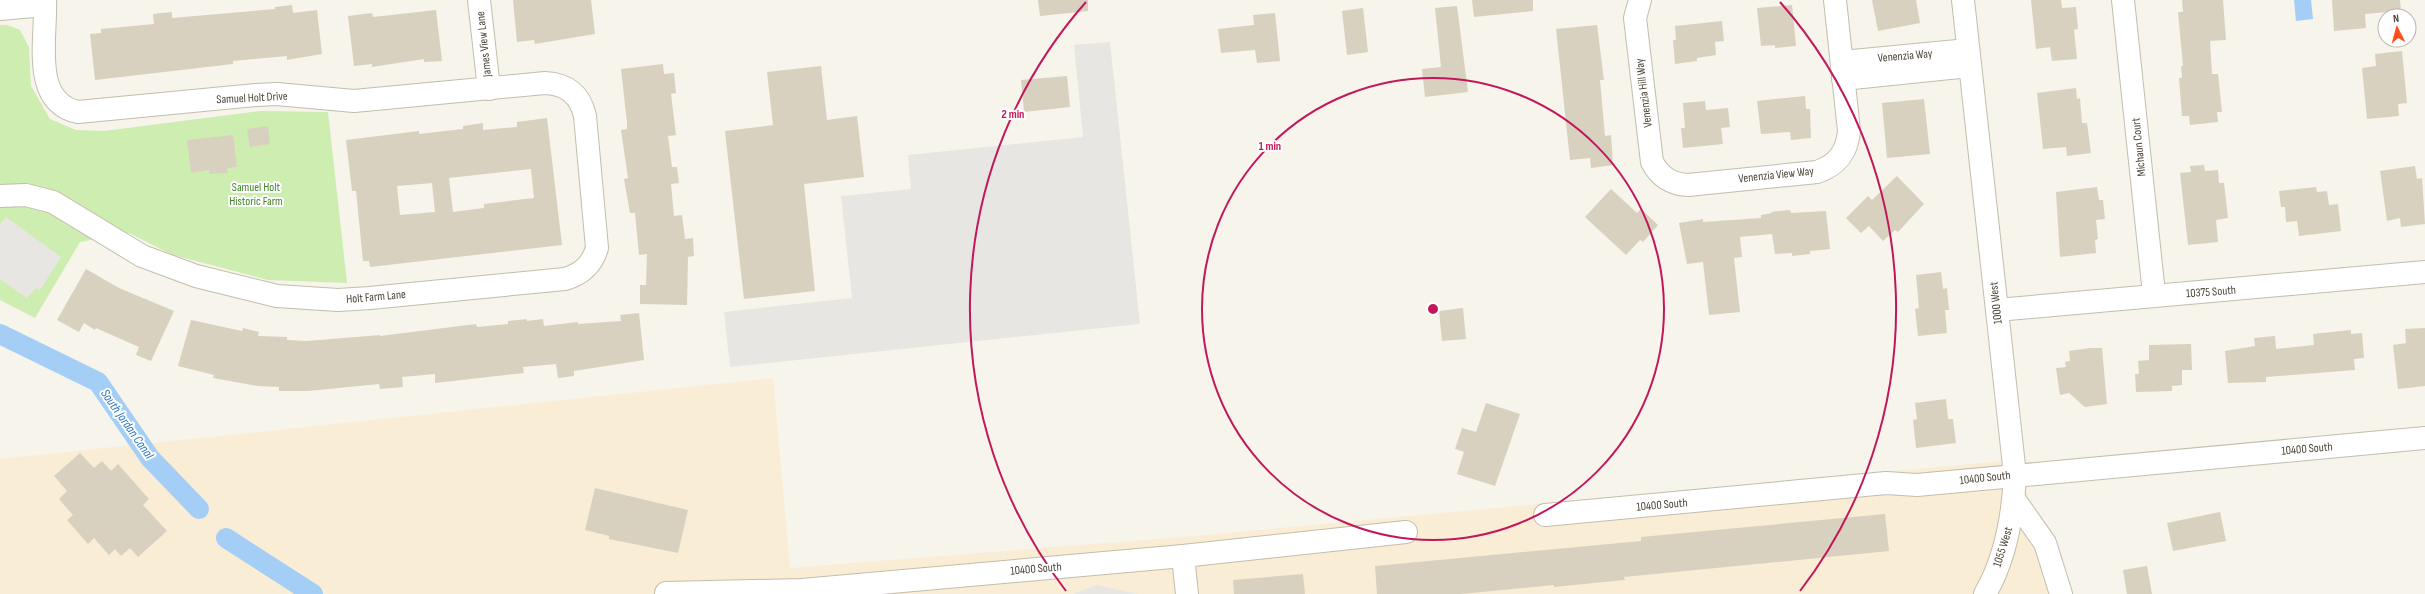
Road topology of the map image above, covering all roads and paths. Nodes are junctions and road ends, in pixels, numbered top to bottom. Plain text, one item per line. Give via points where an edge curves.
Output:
1 (478, 0) edge
2 (1640, 0) edge
3 (1835, 0) edge
4 (1962, 0) edge
5 (2123, 0) edge
6 (46, 2) edge
7 (0, 9) edge
8 (1968, 58) junction
9 (1843, 70) junction
10 (489, 89) junction
11 (572, 91) joint
12 (1668, 180) joint
13 (0, 196) edge
14 (2425, 272) edge
15 (2154, 294) junction
16 (1997, 310) junction
17 (2425, 438) edge
18 (2015, 475) junction
19 (2014, 499) junction
20 (1545, 515) dead end
21 (1406, 532) dead end
22 (1183, 556) junction
23 (666, 593) dead end
24 (1187, 594) edge
25 (1985, 594) edge
26 (2060, 594) edge

1 - 10 street, James View Lane
2 - 12 street, Venenzia Hill Way via 1635,18 1651,158 1656,169
3 - 9 street, Venenzia View Way
4 - 8 street, 1000 West
5 - 15 street, Michaun Court
6 - 7 street
6 - 10 street, Samuel Holt Drive via 43,44 48,85 52,96 60,105 78,112 256,95 277,94 354,101
8 - 9 street, Venenzia Way
8 - 16 street, 1000 West
9 - 12 street, Venenzia View Way via 1848,142 1839,159 1829,167 1817,172 1688,185
10 - 11 street, Samuel Holt Drive via 550,83
11 - 13 street, Holt Farm Lane via 583,106 585,116 597,248 592,261 582,272 565,279 364,299 324,300 277,296 196,276 142,256 53,202 26,195
14 - 15 street, 10375 South via 2247,289
15 - 16 street, 10375 South
16 - 18 street, 1000 West
17 - 18 street, 10400 South via 2054,474
18 - 19 street, 1000 West
18 - 20 street, 10400 South via 1917,485 1886,483
19 - 25 street, 1055 West via 2001,559
19 - 26 street via 2045,543
21 - 22 street, 10400 South
22 - 23 street, 10400 South via 787,591
22 - 24 street

